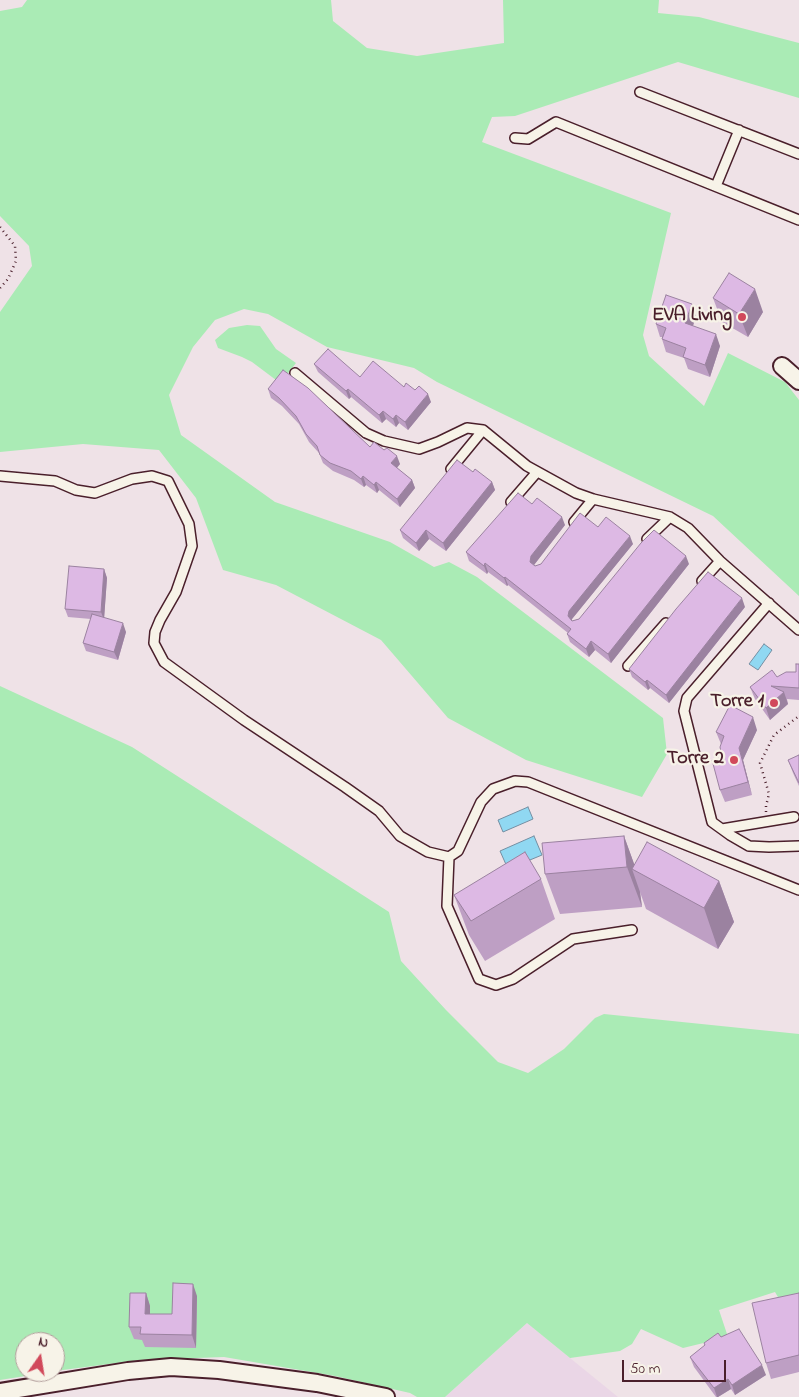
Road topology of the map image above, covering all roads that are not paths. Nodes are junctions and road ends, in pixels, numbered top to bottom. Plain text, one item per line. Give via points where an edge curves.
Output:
1 (640, 92) dead end
2 (739, 130) junction
3 (515, 138) dead end
4 (799, 154) edge
5 (716, 186) junction
6 (799, 220) edge
7 (782, 366) dead end
8 (295, 373) dead end
9 (799, 381) edge
10 (483, 430) junction
11 (537, 472) junction
12 (0, 476) edge
13 (442, 480) edge
14 (593, 498) junction
15 (507, 507) edge
16 (670, 517) junction
17 (569, 529) edge
18 (639, 547) edge
19 (720, 560) junction
20 (694, 591) edge
21 (769, 604) junction
22 (674, 613) edge
23 (799, 630) edge
24 (628, 666) dead end
25 (794, 817) dead end
26 (722, 829) junction
27 (799, 846) edge
28 (449, 857) junction
29 (799, 890) edge
30 (632, 930) dead end
31 (0, 1392) edge
32 (386, 1397) edge

1 - 2 lane
2 - 4 lane
2 - 5 lane
3 - 5 lane via 528,139 556,122
5 - 6 lane
7 - 9 street
8 - 10 lane via 366,433 384,441 419,449 467,428
10 - 11 lane
10 - 13 lane
11 - 14 lane via 576,493
11 - 15 lane
12 - 28 lane via 55,481 76,490 95,493 132,479 152,476 168,481 189,524 192,546 176,592 155,632 154,643 164,662 378,811 400,836 428,852
14 - 16 lane
14 - 17 lane
16 - 18 lane
16 - 19 lane via 688,528
19 - 20 lane
19 - 21 lane
21 - 23 lane
21 - 26 lane via 687,698 684,711 712,822
22 - 24 lane
25 - 26 lane
26 - 27 lane via 749,846
28 - 29 lane via 458,851 481,802 494,789 515,781 528,782
28 - 30 lane via 447,906 479,979 496,985 513,979 573,939
31 - 32 street via 128,1371 171,1368 219,1370 298,1380

